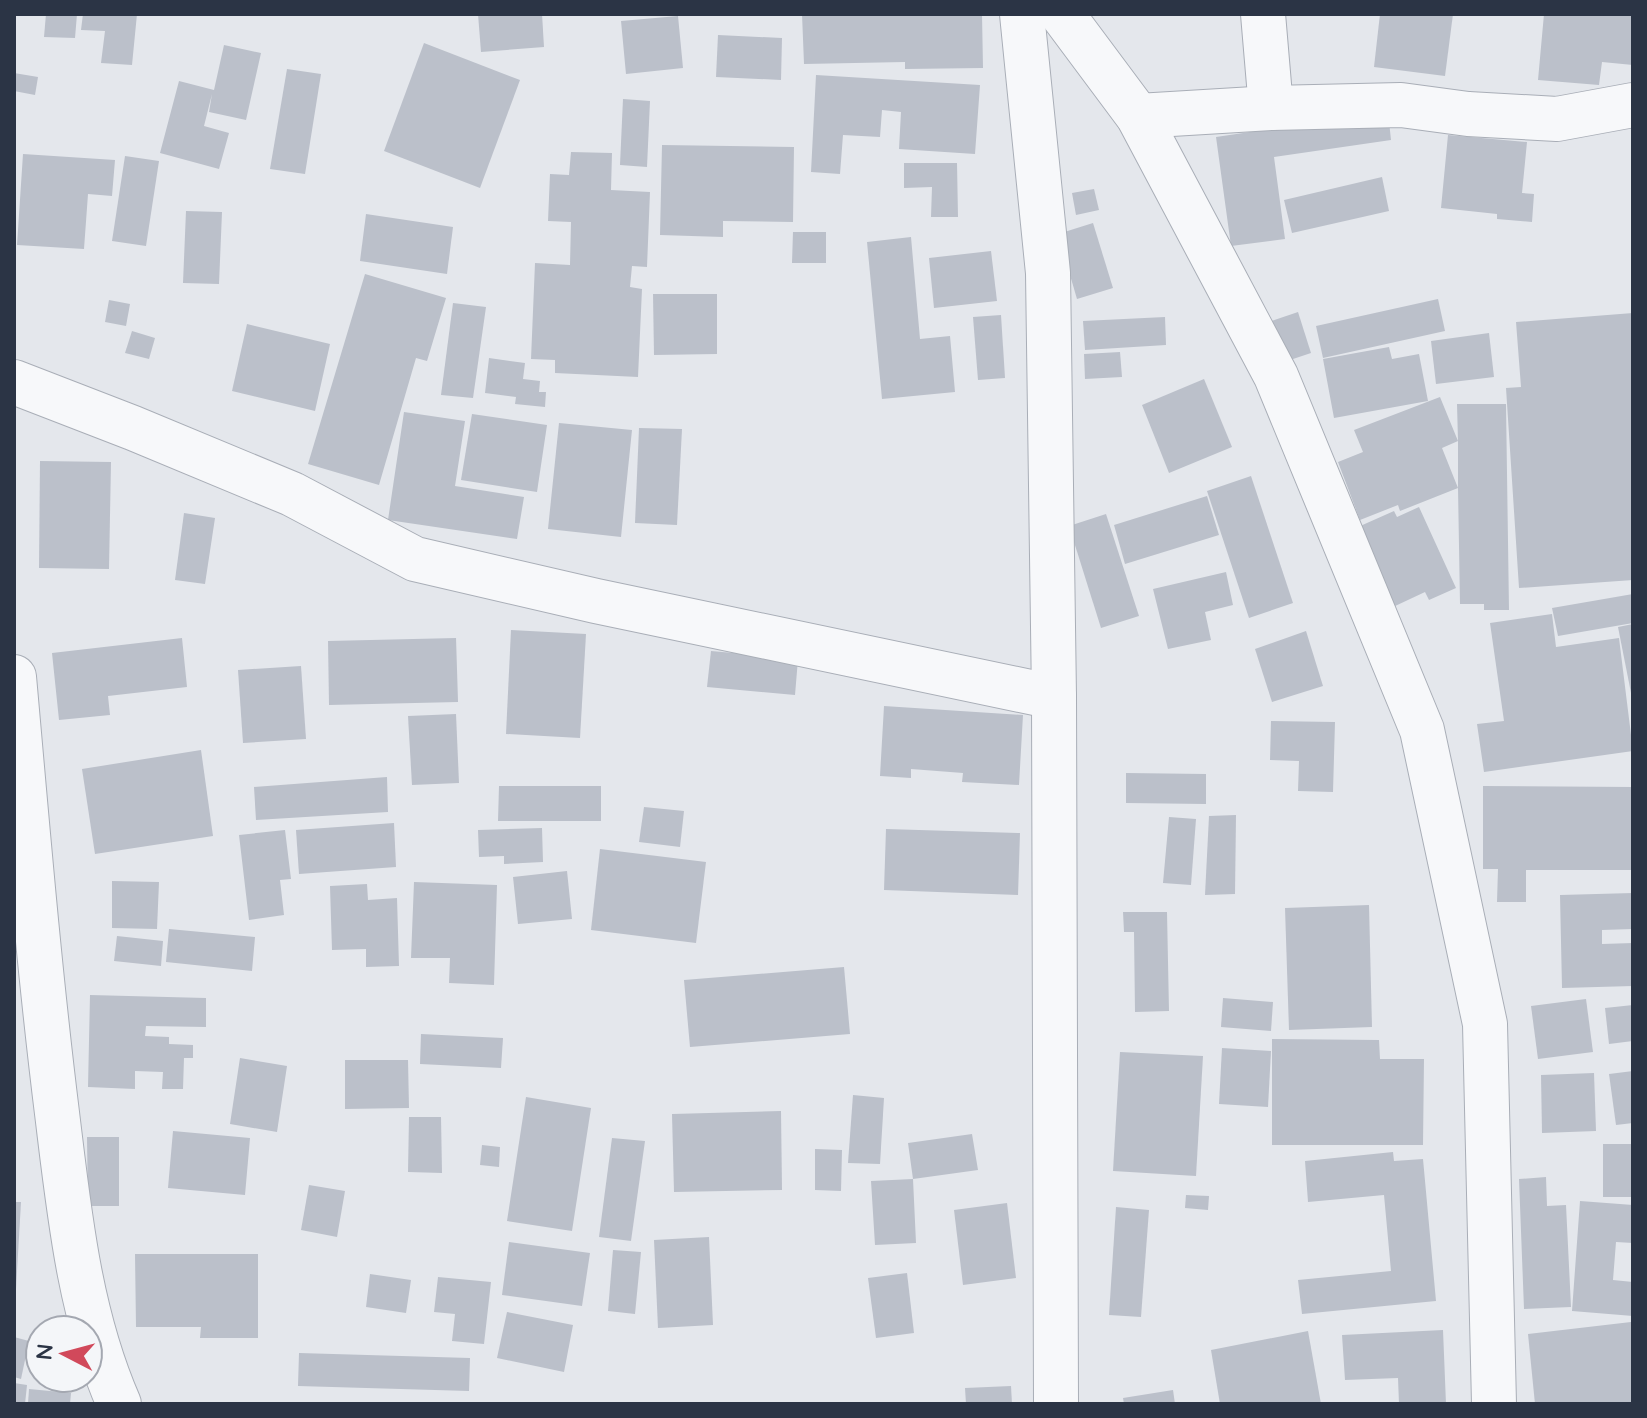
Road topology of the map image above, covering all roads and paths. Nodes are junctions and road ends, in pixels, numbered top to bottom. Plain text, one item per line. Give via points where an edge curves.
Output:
1 (1022, 14) edge
2 (1062, 14) edge
3 (1263, 14) edge
4 (1633, 105) edge
5 (1271, 108) junction
6 (1138, 116) junction
7 (14, 382) edge
8 (14, 677) edge
9 (1054, 697) junction
10 (119, 1404) edge
11 (1056, 1404) edge
12 (1494, 1404) edge

1 - 9 street via 1048,273
2 - 6 street
3 - 5 street
4 - 5 street via 1557,119 1401,105
5 - 6 street
6 - 12 street via 1276,376 1422,730 1485,1024
7 - 9 street via 292,494 415,559
8 - 10 street via 39,967 67,1191 82,1293
9 - 11 street

